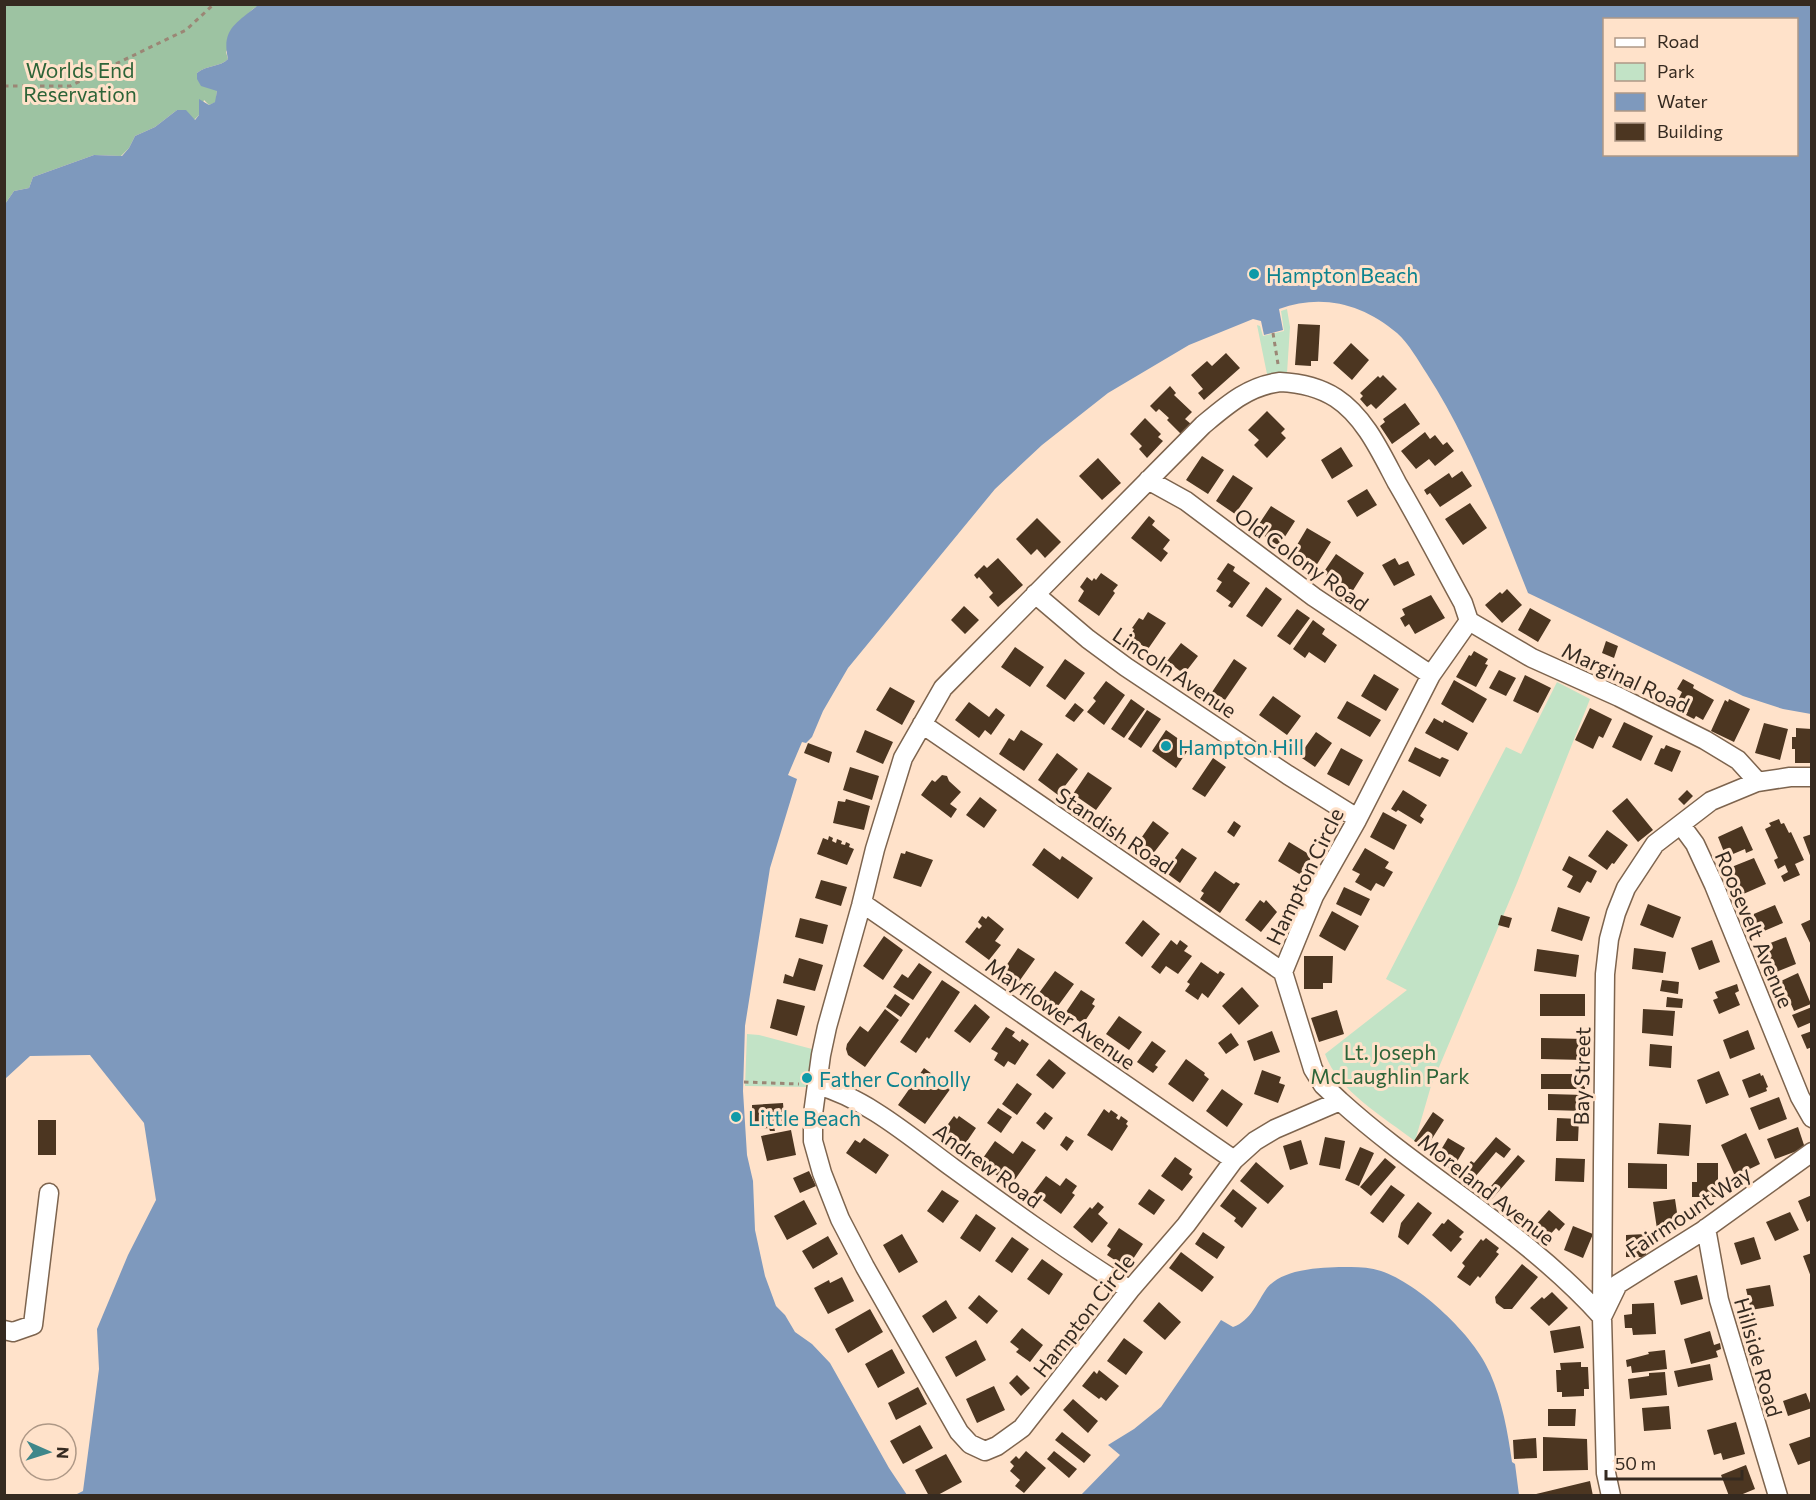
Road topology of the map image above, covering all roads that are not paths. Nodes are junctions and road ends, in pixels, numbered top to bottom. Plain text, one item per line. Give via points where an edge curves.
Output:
1 (1148, 480) junction
2 (1035, 594) junction
3 (1468, 621) junction
4 (1431, 675) junction
5 (922, 724) junction
6 (1812, 777) edge
7 (1758, 782) junction
8 (1357, 818) junction
9 (1681, 825) junction
10 (862, 903) junction
11 (1283, 972) junction
12 (816, 1085) junction
13 (1340, 1101) junction
14 (1812, 1118) edge
15 (1812, 1152) edge
16 (1234, 1160) junction
17 (48, 1193) dead end
18 (1706, 1228) junction
19 (1130, 1290) junction
20 (1602, 1317) junction
21 (4, 1330) edge
22 (1611, 1496) edge
23 (1778, 1496) edge

1 - 2 street, Hampton Circle
1 - 3 street, Hampton Circle via 1203,425 1245,393 1280,382 1318,389 1336,398 1370,434 1463,603
1 - 4 street, Old Colony Road via 1186,501 1314,597
2 - 5 street, Hampton Circle via 943,688
2 - 8 street, Lincoln Avenue via 1126,667
3 - 4 street, Hampton Circle
3 - 7 street, Marginal Road via 1532,658 1705,740 1738,760
4 - 8 street, Hampton Circle
5 - 10 street, Hampton Circle via 903,758
5 - 11 street, Standish Road
6 - 7 street, Bay Street
7 - 9 street, Bay Street via 1711,801
8 - 11 street, Hampton Circle via 1314,896
9 - 14 street, Roosevelt Avenue via 1695,844 1714,885
9 - 20 street, Bay Street via 1656,844 1626,888 1609,939 1605,975
10 - 12 street, Hampton Circle via 826,1027
10 - 16 street, Mayflower Avenue
11 - 13 street, Hampton Circle via 1313,1069
12 - 19 street, Andrew Road via 837,1090 899,1129
12 - 19 street, Hampton Circle via 813,1141 840,1219 959,1432 970,1444 985,1451 1022,1428
13 - 16 street, Hampton Circle via 1275,1129
13 - 20 street, Moreland Avenue via 1521,1241
15 - 18 street, Fairmount Way
16 - 19 street, Hampton Circle
17 - 21 street via 33,1325 13,1332
18 - 20 street, Fairmount Way via 1617,1284
18 - 23 street, Hillside Road via 1719,1300
20 - 22 street, Bay Street via 1606,1473

